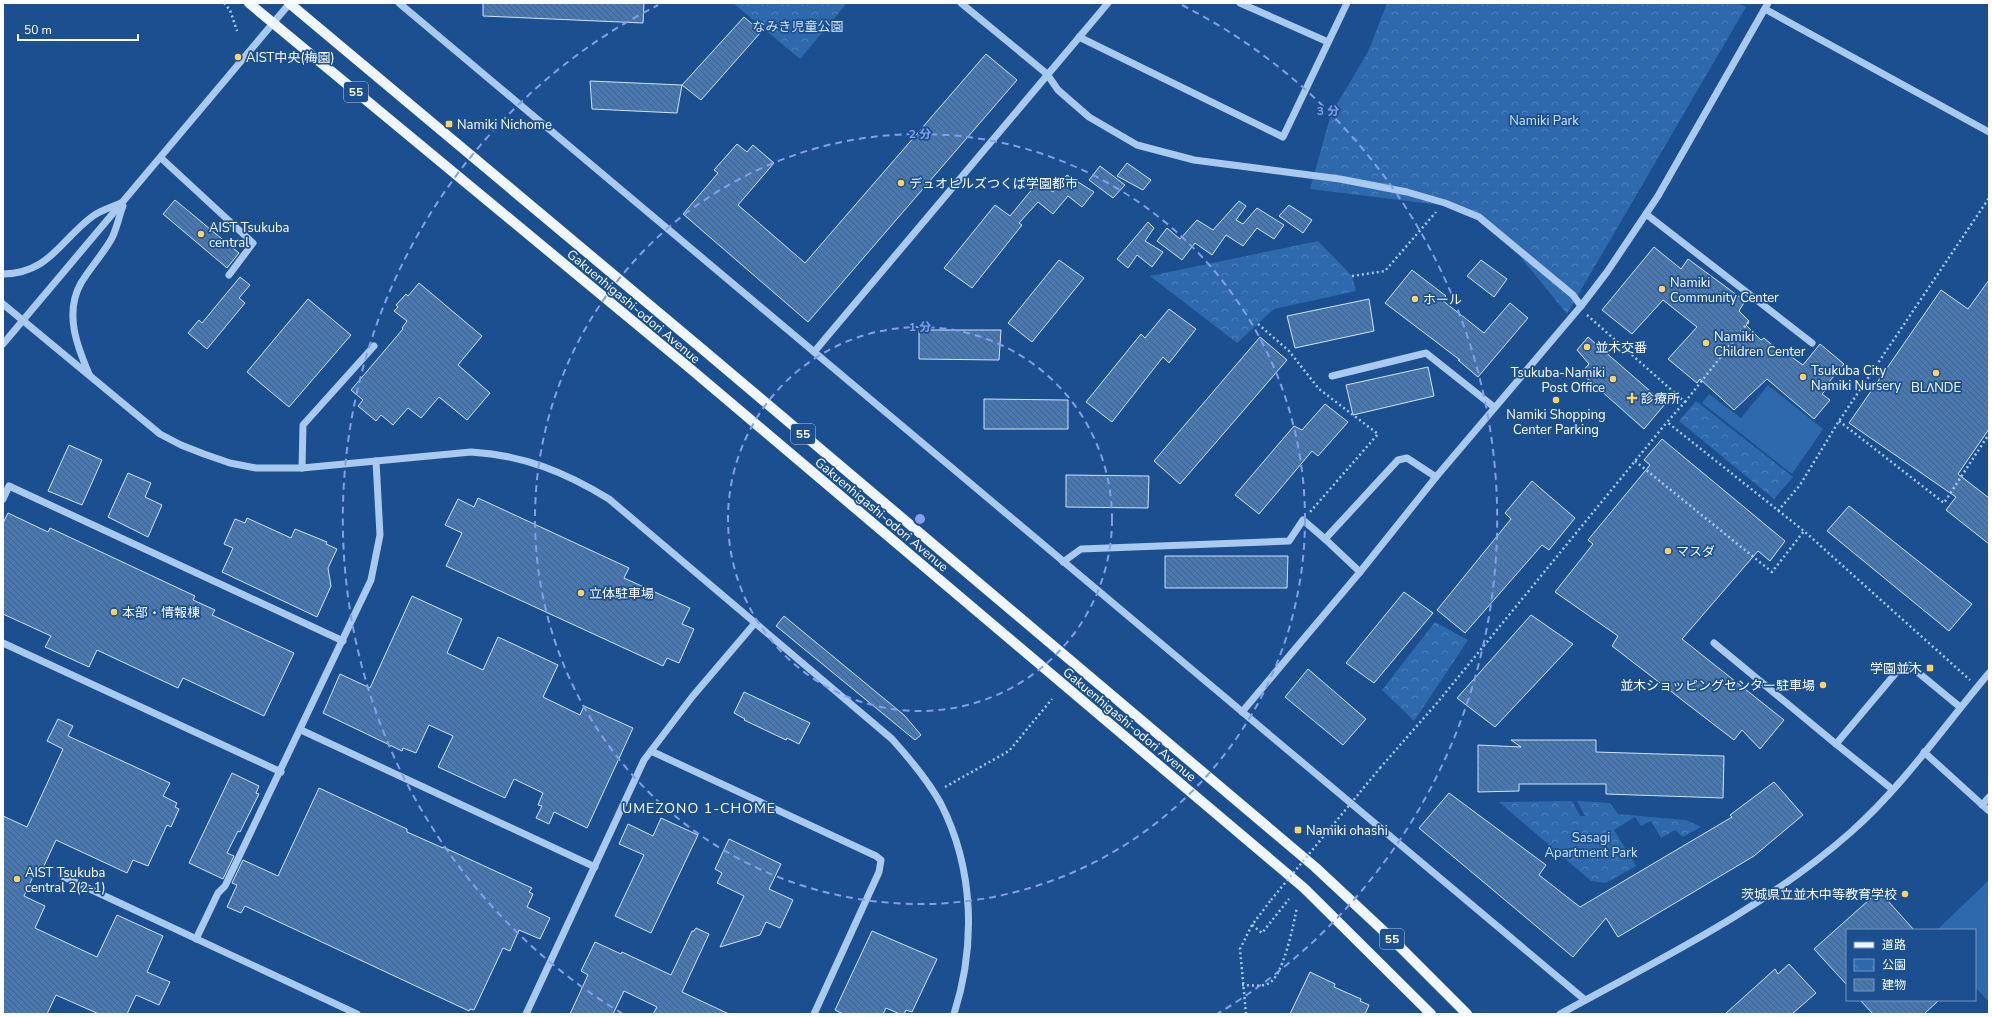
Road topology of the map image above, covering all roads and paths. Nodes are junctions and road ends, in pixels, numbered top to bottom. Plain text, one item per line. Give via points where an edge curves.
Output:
1 (224, 3) edge
2 (249, 3) edge
3 (290, 3) edge
4 (399, 3) edge
5 (961, 3) edge
6 (1108, 3) edge
7 (1240, 3) edge
8 (1347, 3) edge
9 (1767, 6) edge
10 (273, 23) junction
11 (237, 31) dead end
12 (1079, 37) junction
13 (1328, 42) junction
14 (1047, 74) junction
15 (1989, 132) edge
16 (161, 158) junction
17 (1989, 198) edge
18 (124, 202) junction
19 (1445, 203) junction
20 (1646, 214) junction
21 (3, 274) edge
22 (229, 275) dead end
23 (1352, 276) dead end
24 (3, 304) edge
25 (1582, 306) junction
26 (23, 320) junction
27 (1750, 320) dead end
28 (1258, 324) dead end
29 (1812, 343) dead end
30 (3, 344) edge
31 (374, 346) dead end
32 (814, 352) junction
33 (89, 375) junction
34 (1332, 376) dead end
35 (1685, 402) junction
36 (1494, 407) junction
37 (1839, 421) junction
38 (1667, 422) junction
39 (1989, 434) edge
40 (376, 461) junction
41 (1635, 462) junction
42 (302, 468) junction
43 (1436, 477) junction
44 (3, 499) edge
45 (1778, 510) junction
46 (1303, 520) junction
47 (1804, 531) junction
48 (1325, 539) junction
49 (1063, 562) junction
50 (1360, 572) junction
51 (755, 623) junction
52 (342, 641) junction
53 (3, 643) edge
54 (1714, 643) dead end
55 (1989, 673) edge
56 (1978, 686) junction
57 (1052, 699) dead end
58 (1960, 707) junction
59 (1242, 712) junction
60 (301, 730) junction
61 (1836, 744) junction
62 (651, 751) junction
63 (1924, 752) junction
64 (281, 772) junction
65 (945, 786) dead end
66 (1892, 789) junction
67 (1989, 797) edge
68 (1982, 805) junction
69 (1989, 811) edge
70 (595, 867) junction
71 (62, 876) dead end
72 (1288, 899) dead end
73 (1297, 907) dead end
74 (1252, 925) junction
75 (196, 938) junction
76 (1242, 986) junction
77 (1585, 1000) junction
78 (357, 1014) edge
79 (526, 1014) edge
80 (814, 1014) edge
81 (954, 1014) edge
82 (1246, 1014) edge
83 (1431, 1014) edge
84 (1467, 1014) edge
85 (1560, 1014) edge

1 - 11 path via 230,10
2 - 10 main road, Gakuenhigashi-odori Avenue / 55
3 - 10 street
3 - 84 main road, Gakuenhigashi-odori Avenue / 55 via 1309,862 1390,937
4 - 32 street
5 - 14 street
6 - 12 street
7 - 13 street
8 - 13 street
9 - 15 street
9 - 20 street
10 - 16 street
10 - 83 main road, Gakuenhigashi-odori Avenue / 55 via 692,370 1304,888
12 - 13 street via 1283,137
12 - 14 street
14 - 19 street via 1058,90 1089,118 1137,145 1194,160 1340,179 1407,192
14 - 32 street
16 - 18 street
16 - 22 street via 253,243
17 - 37 path
18 - 21 street via 94,215 41,264 13,274
18 - 26 street
18 - 33 street via 112,237 80,285 75,300 73,326
19 - 23 path via 1385,271
19 - 25 street via 1479,217 1573,294
20 - 25 street
20 - 29 street
24 - 26 street
25 - 35 path via 1589,319
25 - 36 street
26 - 30 street
26 - 33 street
27 - 35 path
28 - 46 path via 1289,351 1319,389 1378,434
31 - 42 street via 303,426
32 - 49 street
33 - 42 street via 160,434 181,445 230,463 256,468
34 - 36 street via 1426,353
35 - 38 path
36 - 43 street
37 - 39 path via 1944,503
37 - 45 path via 1800,486
38 - 41 path
38 - 45 path
40 - 42 street
40 - 51 street via 471,452 496,454 532,462 560,473 610,499
40 - 52 street via 380,535 377,558 371,580
41 - 47 path via 1772,572
41 - 74 path, bridge
43 - 48 street via 1407,458 1398,460
43 - 50 street
44 - 52 street via 9,486
45 - 47 path
46 - 48 street
46 - 49 street via 1289,541 1081,549
47 - 56 path
48 - 50 street
49 - 59 street
50 - 59 street
51 - 62 street via 692,697
51 - 81 street via 892,738 941,804 964,873 969,921 966,970
52 - 60 street
53 - 64 street
54 - 61 street
55 - 56 street
56 - 58 street
57 - 65 path via 1009,751
58 - 61 street via 1910,665 1904,666
58 - 63 street
59 - 77 street
60 - 64 street
60 - 70 street
61 - 66 street
62 - 70 street via 644,760
62 - 80 street via 881,860 879,872
63 - 66 street
63 - 68 street
64 - 75 street via 225,886 218,894
66 - 77 street via 1851,832 1752,906
67 - 68 street
68 - 69 street
70 - 79 street
71 - 75 street
72 - 74 path via 1262,933
73 - 76 path via 1286,953 1272,981 1268,984
74 - 76 path via 1240,950
75 - 78 street
76 - 82 path
77 - 85 street

